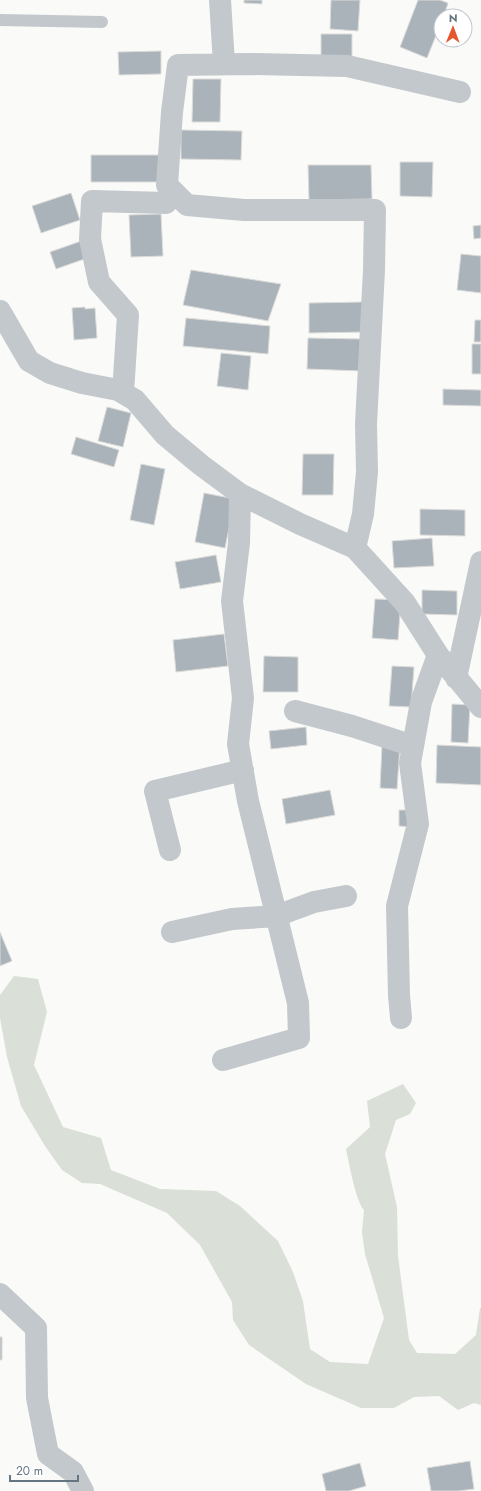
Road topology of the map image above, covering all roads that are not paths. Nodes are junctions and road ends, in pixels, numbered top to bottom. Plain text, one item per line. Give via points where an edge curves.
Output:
1 (220, 0) edge
2 (0, 20) edge
3 (102, 22) dead end
4 (224, 64) junction
5 (460, 92) dead end
6 (173, 191) junction
7 (0, 311) edge
8 (123, 393) junction
9 (240, 494) junction
10 (355, 548) junction
11 (481, 562) edge
12 (438, 655) junction
13 (456, 678) junction
14 (481, 707) edge
15 (295, 711) dead end
16 (413, 746) junction
17 (243, 770) junction
18 (170, 850) dead end
19 (346, 896) dead end
20 (276, 916) junction
21 (172, 932) dead end
22 (401, 1018) dead end
23 (223, 1060) dead end
24 (0, 1294) edge
25 (83, 1491) edge

1 - 4 street
2 - 3 lane
4 - 5 street via 348,66
4 - 6 street via 178,65 167,185
6 - 8 street via 166,203 92,201 90,239 99,282 128,315
6 - 10 street via 187,205 230,209 375,210 366,424 367,472 363,514
7 - 8 street via 30,361 50,373
8 - 9 street via 135,400 165,434
9 - 10 street
9 - 17 street via 239,543 232,601 243,698 238,744
10 - 12 street via 405,603
11 - 13 street
12 - 13 street
12 - 16 street via 421,702
13 - 14 street
15 - 16 street
16 - 22 street via 410,763 418,824 397,906
17 - 18 street via 155,791
17 - 20 street
19 - 20 street via 314,902
20 - 21 street via 232,918
20 - 23 street via 298,1003 299,1038
24 - 25 street via 36,1328 38,1398 48,1454 73,1472

